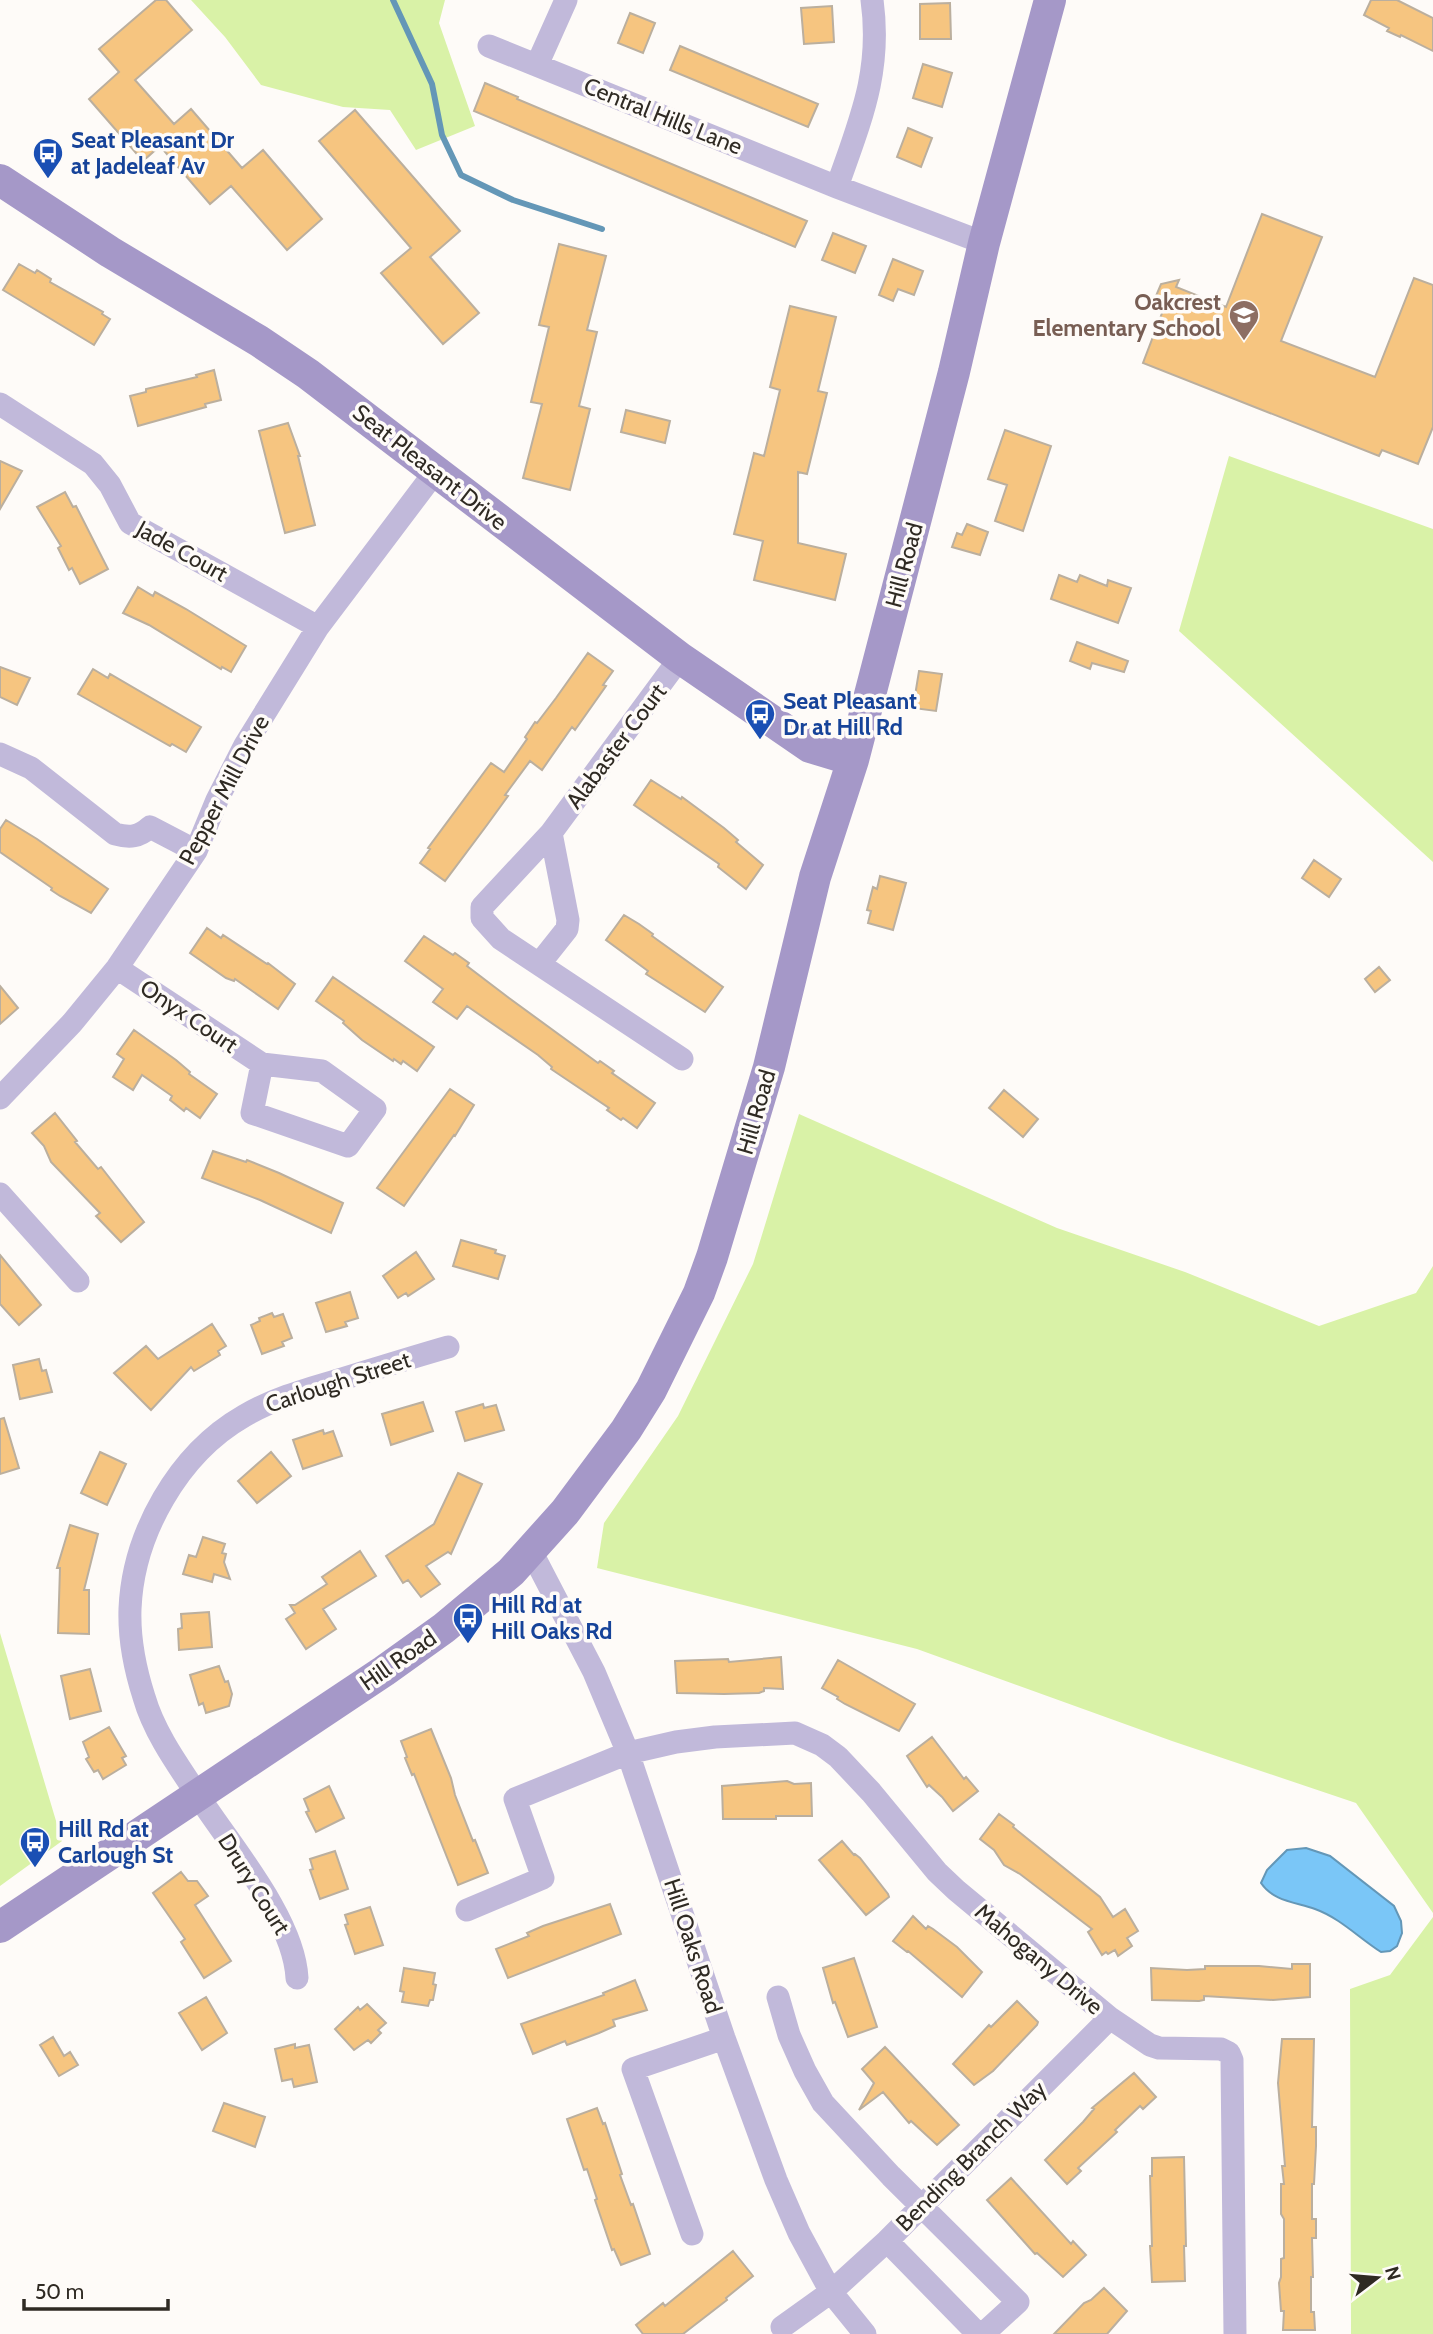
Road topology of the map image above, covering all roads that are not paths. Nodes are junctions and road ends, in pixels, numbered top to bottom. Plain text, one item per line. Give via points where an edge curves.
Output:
1 (566, 0) edge
2 (872, 0) edge
3 (1051, 0) edge
4 (489, 46) dead end
5 (537, 65) junction
6 (0, 180) edge
7 (837, 187) junction
8 (984, 243) junction
9 (0, 404) edge
10 (435, 472) junction
11 (318, 627) junction
12 (680, 658) junction
13 (0, 754) edge
14 (853, 760) junction
15 (551, 833) junction
16 (196, 851) junction
17 (540, 963) junction
18 (117, 968) junction
19 (682, 1059) dead end
20 (261, 1064) junction
21 (0, 1098) edge
22 (0, 1194) edge
23 (78, 1281) dead end
24 (448, 1347) dead end
25 (531, 1551) junction
26 (628, 1753) junction
27 (198, 1796) junction
28 (467, 1910) dead end
29 (0, 1927) edge
30 (297, 1978) dead end
31 (778, 1997) dead end
32 (1110, 2018) junction
33 (724, 2038) junction
34 (921, 2206) junction
35 (692, 2234) dead end
36 (887, 2241) junction
37 (831, 2292) junction
38 (781, 2331) edge
39 (865, 2334) edge
40 (981, 2334) edge
41 (1235, 2334) edge

1 - 5 street
2 - 7 street via 872,77
3 - 8 street, Hill Road
4 - 5 street, Central Hills Lane
5 - 7 street, Central Hills Lane
6 - 10 street, Seat Pleasant Drive via 259,341 337,394
7 - 8 street, Central Hills Lane
8 - 14 street, Hill Road
9 - 11 street, Jade Court via 93,464 130,523
10 - 11 street, Pepper Mill Drive
10 - 12 street, Seat Pleasant Drive
11 - 16 street, Pepper Mill Drive via 245,745
12 - 14 street, Seat Pleasant Drive via 810,747
12 - 15 street, Alabaster Court
13 - 16 street via 31,768 115,834 128,838 150,827
14 - 25 street, Hill Road via 815,877 769,1067 699,1293 626,1430
15 - 17 street, Alabaster Court via 568,920
15 - 17 street, Alabaster Court via 482,907 482,918 501,939
16 - 18 street, Pepper Mill Drive
17 - 19 street, Alabaster Court
18 - 20 street, Onyx Court
18 - 21 street, Pepper Mill Drive
20 - 20 street, Onyx Court via 322,1071 375,1109 348,1146 252,1113
22 - 23 street
24 - 27 street, Carlough Street via 302,1391 242,1417 201,1450 157,1509 134,1581 130,1606 133,1658 152,1720
25 - 26 street, Hill Oaks Road via 594,1672
25 - 27 street, Hill Road via 444,1628
26 - 28 street, Mahogany Drive via 516,1799 542,1878
26 - 32 street, Mahogany Drive via 689,1741 784,1732 822,1745 871,1792 956,1890
26 - 33 street, Hill Oaks Road
27 - 29 street, Hill Road
27 - 30 street, Drury Court via 282,1924 293,1950
31 - 34 street via 789,2035 823,2102
32 - 34 street, Bending Branch Way
32 - 41 street, Mahogany Drive via 1159,2048 1221,2049 1231,2057
33 - 35 street via 633,2069
33 - 37 street, Hill Oaks Road via 776,2180
34 - 36 street, Bending Branch Way
34 - 40 street via 1018,2302
36 - 37 street, Bending Branch Way
36 - 40 street
37 - 38 street, Bending Branch Way
37 - 39 street, Hill Oaks Road

